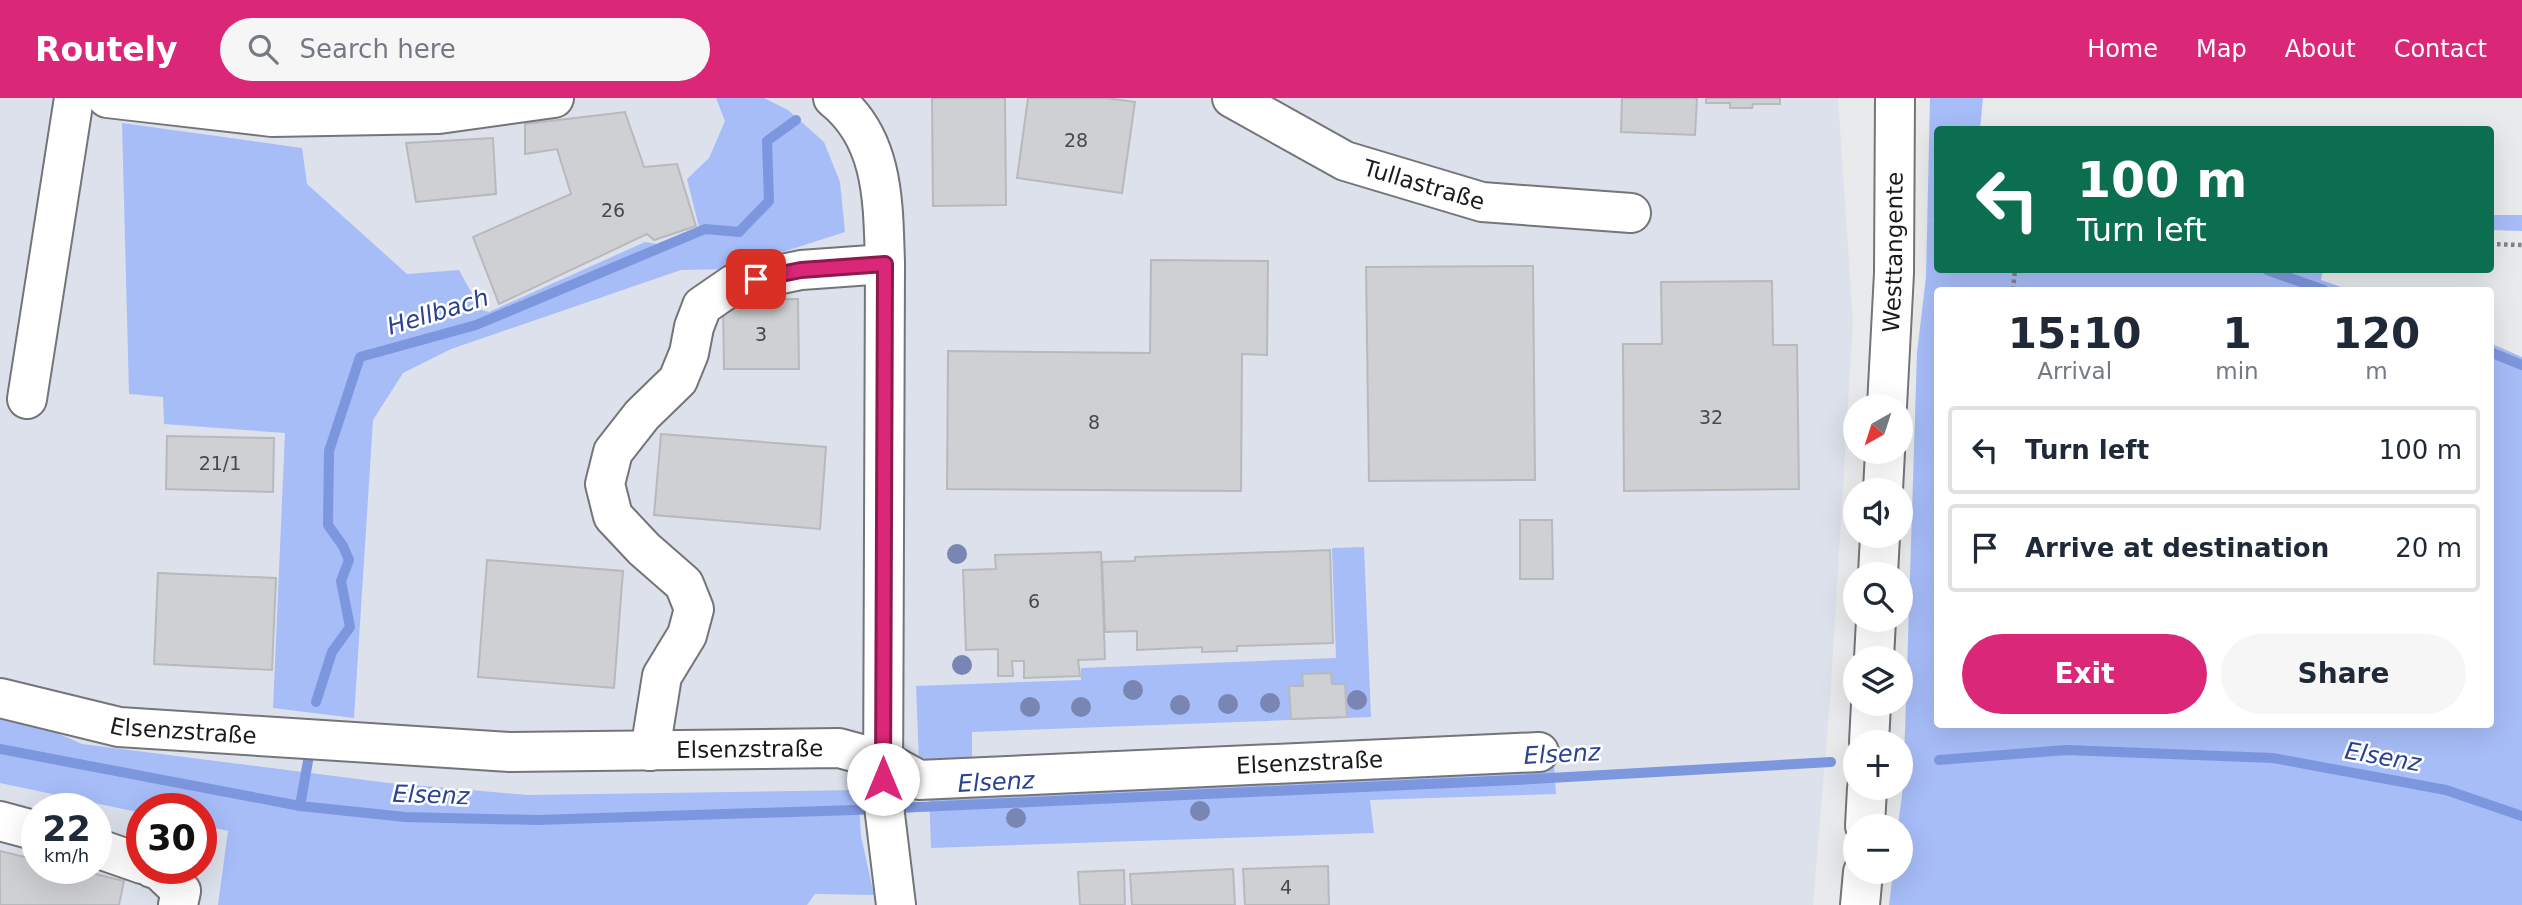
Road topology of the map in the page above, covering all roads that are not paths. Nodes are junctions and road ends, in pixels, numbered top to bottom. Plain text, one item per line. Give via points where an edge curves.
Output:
1 (74, 98) edge
2 (107, 98) edge
3 (554, 98) edge
4 (833, 98) edge
5 (1232, 98) edge
6 (1895, 98) edge
7 (1631, 213) dead end
8 (885, 264) junction
9 (1888, 394) edge
10 (27, 399) dead end
11 (0, 698) edge
12 (650, 751) junction
13 (1539, 752) dead end
14 (883, 760) junction
15 (0, 821) edge
16 (21, 827) edge
17 (174, 884) edge
18 (1862, 884) edge
19 (178, 905) edge
20 (896, 905) edge
21 (1860, 905) edge

1 - 10 street
2 - 3 street via 272,117 439,114
4 - 8 street via 872,149 882,192
5 - 7 street, Tullastraße via 1345,161 1482,202
6 - 9 street, Westtangente
8 - 12 street via 801,270 734,284 702,306 678,380 613,452 605,484 613,516 684,584 694,609 687,635 662,676
8 - 14 street
11 - 12 street, Elsenzstraße via 119,727 510,752
12 - 14 street, Elsenzstraße via 839,748
13 - 14 street, Elsenzstraße via 919,780
14 - 20 street
15 - 16 street
17 - 19 street via 181,891
18 - 21 street

